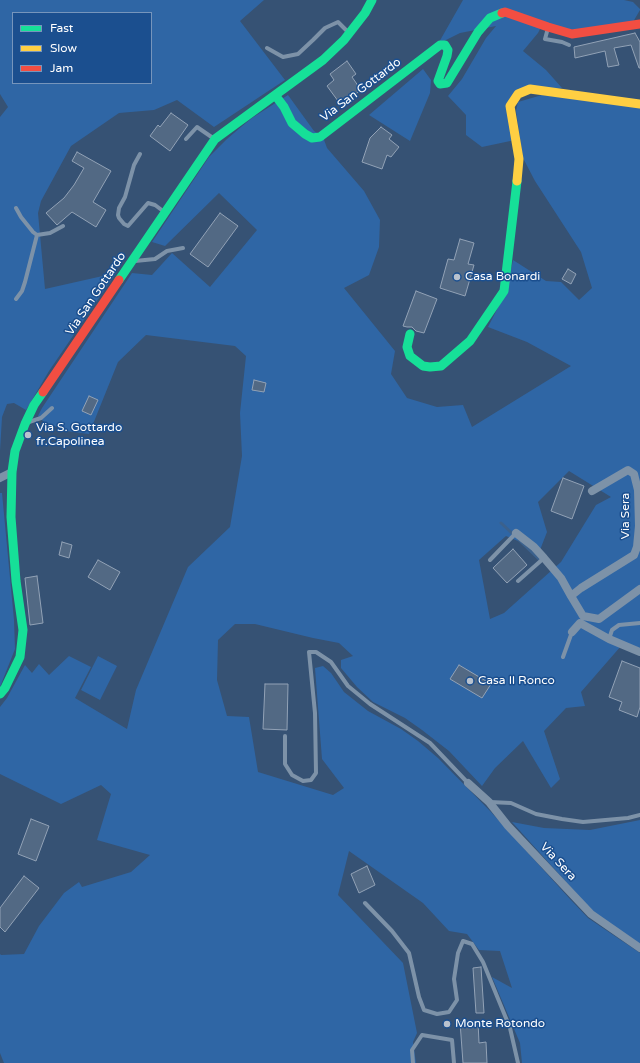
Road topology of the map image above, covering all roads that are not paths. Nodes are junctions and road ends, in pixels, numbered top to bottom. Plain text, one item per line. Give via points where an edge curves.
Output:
1 (372, 0) edge
2 (640, 24) edge
3 (548, 27) junction
4 (349, 34) junction
5 (569, 45) dead end
6 (267, 48) dead end
7 (275, 95) junction
8 (640, 104) edge
9 (186, 139) dead end
10 (215, 139) junction
11 (140, 154) dead end
12 (16, 208) dead end
13 (165, 212) junction
14 (63, 226) dead end
15 (37, 235) junction
16 (183, 248) dead end
17 (133, 260) junction
18 (16, 299) dead end
19 (410, 334) dead end
20 (52, 408) dead end
21 (25, 424) junction
22 (12, 472) junction
23 (0, 478) edge
24 (592, 491) dead end
25 (516, 533) joint
26 (490, 560) dead end
27 (541, 560) junction
28 (518, 582) dead end
29 (640, 589) edge
30 (571, 596) junction
31 (640, 623) edge
32 (572, 632) joint
33 (609, 639) junction
34 (640, 652) edge
35 (563, 657) dead end
36 (0, 694) edge
37 (285, 736) dead end
38 (468, 783) joint
39 (488, 802) junction
40 (640, 815) edge
41 (365, 903) dead end
42 (640, 948) edge
43 (413, 1063) edge
44 (454, 1063) edge
45 (518, 1063) edge

1 - 4 street
2 - 3 street, Via San Gottardo via 572,34
3 - 5 lane via 545,39
3 - 7 street, Via San Gottardo via 505,12 490,18 478,32 448,83 440,84 438,81 448,50 445,45 440,45 320,137 312,138 292,123
4 - 6 lane via 338,22 325,28 298,54 283,57
4 - 7 street via 323,60
7 - 10 street, Via San Gottardo
8 - 19 street via 530,89 518,94 510,106 519,159 504,291 470,341 441,366 423,366 410,356 407,348
9 - 10 lane via 197,126
10 - 13 street, Via San Gottardo
11 - 13 lane via 119,208 119,218 128,226 148,203
12 - 15 lane
13 - 17 street, Via San Gottardo
14 - 15 lane via 50,233
15 - 18 lane via 25,282
16 - 17 lane via 167,251 155,259
17 - 21 street, Via San Gottardo via 34,406
20 - 21 lane via 41,418
21 - 22 street, Via San Gottardo via 15,451
22 - 23 street
22 - 36 street, Via San Gottardo via 11,517 23,630 20,657
24 - 30 street, Via Sera via 628,470 634,474 638,490 638,547 634,555
25 - 26 lane
25 - 27 street via 534,547
27 - 28 lane
27 - 30 street via 561,578
29 - 30 street via 599,619 583,616
31 - 33 lane via 619,624 612,630
32 - 33 street via 580,623
32 - 35 lane
33 - 34 street
37 - 38 lane via 285,764 292,775 303,781 311,780 316,773 315,713 309,652 316,652 331,662 348,686 370,704 430,743
38 - 39 street, Via Sera
39 - 40 lane via 511,803 536,814 583,822
39 - 42 street, Via Sera via 591,914
41 - 45 lane via 409,953 424,1010 437,1014 449,1012 457,1000 454,979 458,953 463,941 472,944 483,962 510,1028
43 - 44 lane via 412,1050 422,1035 452,1040

